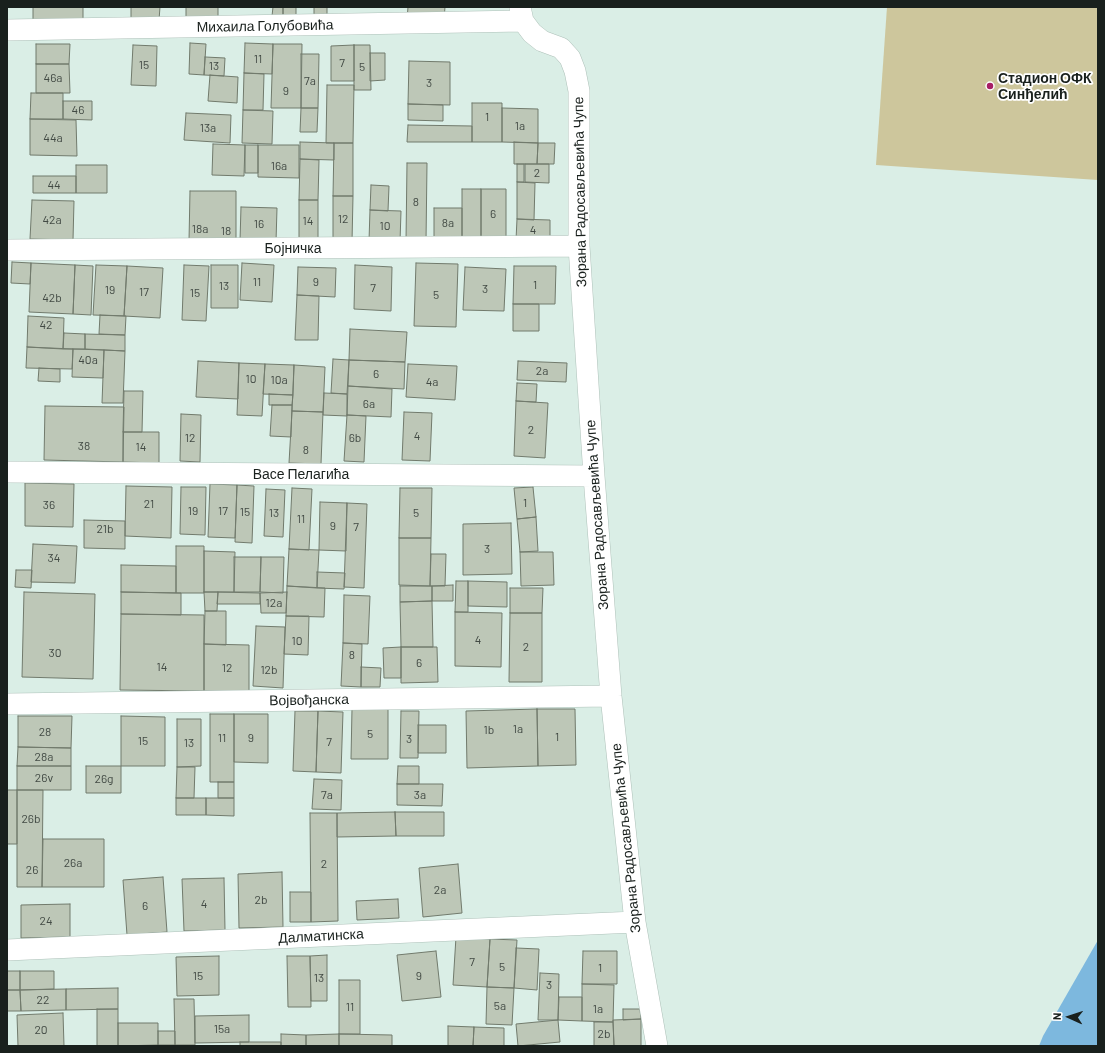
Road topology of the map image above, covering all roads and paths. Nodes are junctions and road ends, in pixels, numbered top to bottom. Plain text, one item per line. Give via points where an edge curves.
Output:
1 (521, 14) edge
2 (7, 30) edge
3 (579, 246) junction
4 (7, 250) edge
5 (7, 472) edge
6 (594, 476) junction
7 (611, 696) junction
8 (7, 704) edge
9 (635, 922) junction
10 (7, 950) edge
11 (656, 1046) edge

1 - 2 street, Михаила Голубовића
1 - 3 street, Зорана Радосављевића Чупе via 532,32 542,41 561,48 570,58 575,71 579,92
3 - 4 street, Бојничка
3 - 6 street, Зорана Радосављевића Чупе
5 - 6 street, Васе Пелагића
6 - 7 street, Зорана Радосављевића Чупе
7 - 8 street, Војвођанска
7 - 9 street, Зорана Радосављевића Чупе
9 - 10 street, Далматинска
9 - 11 street, Зорана Радосављевића Чупе

